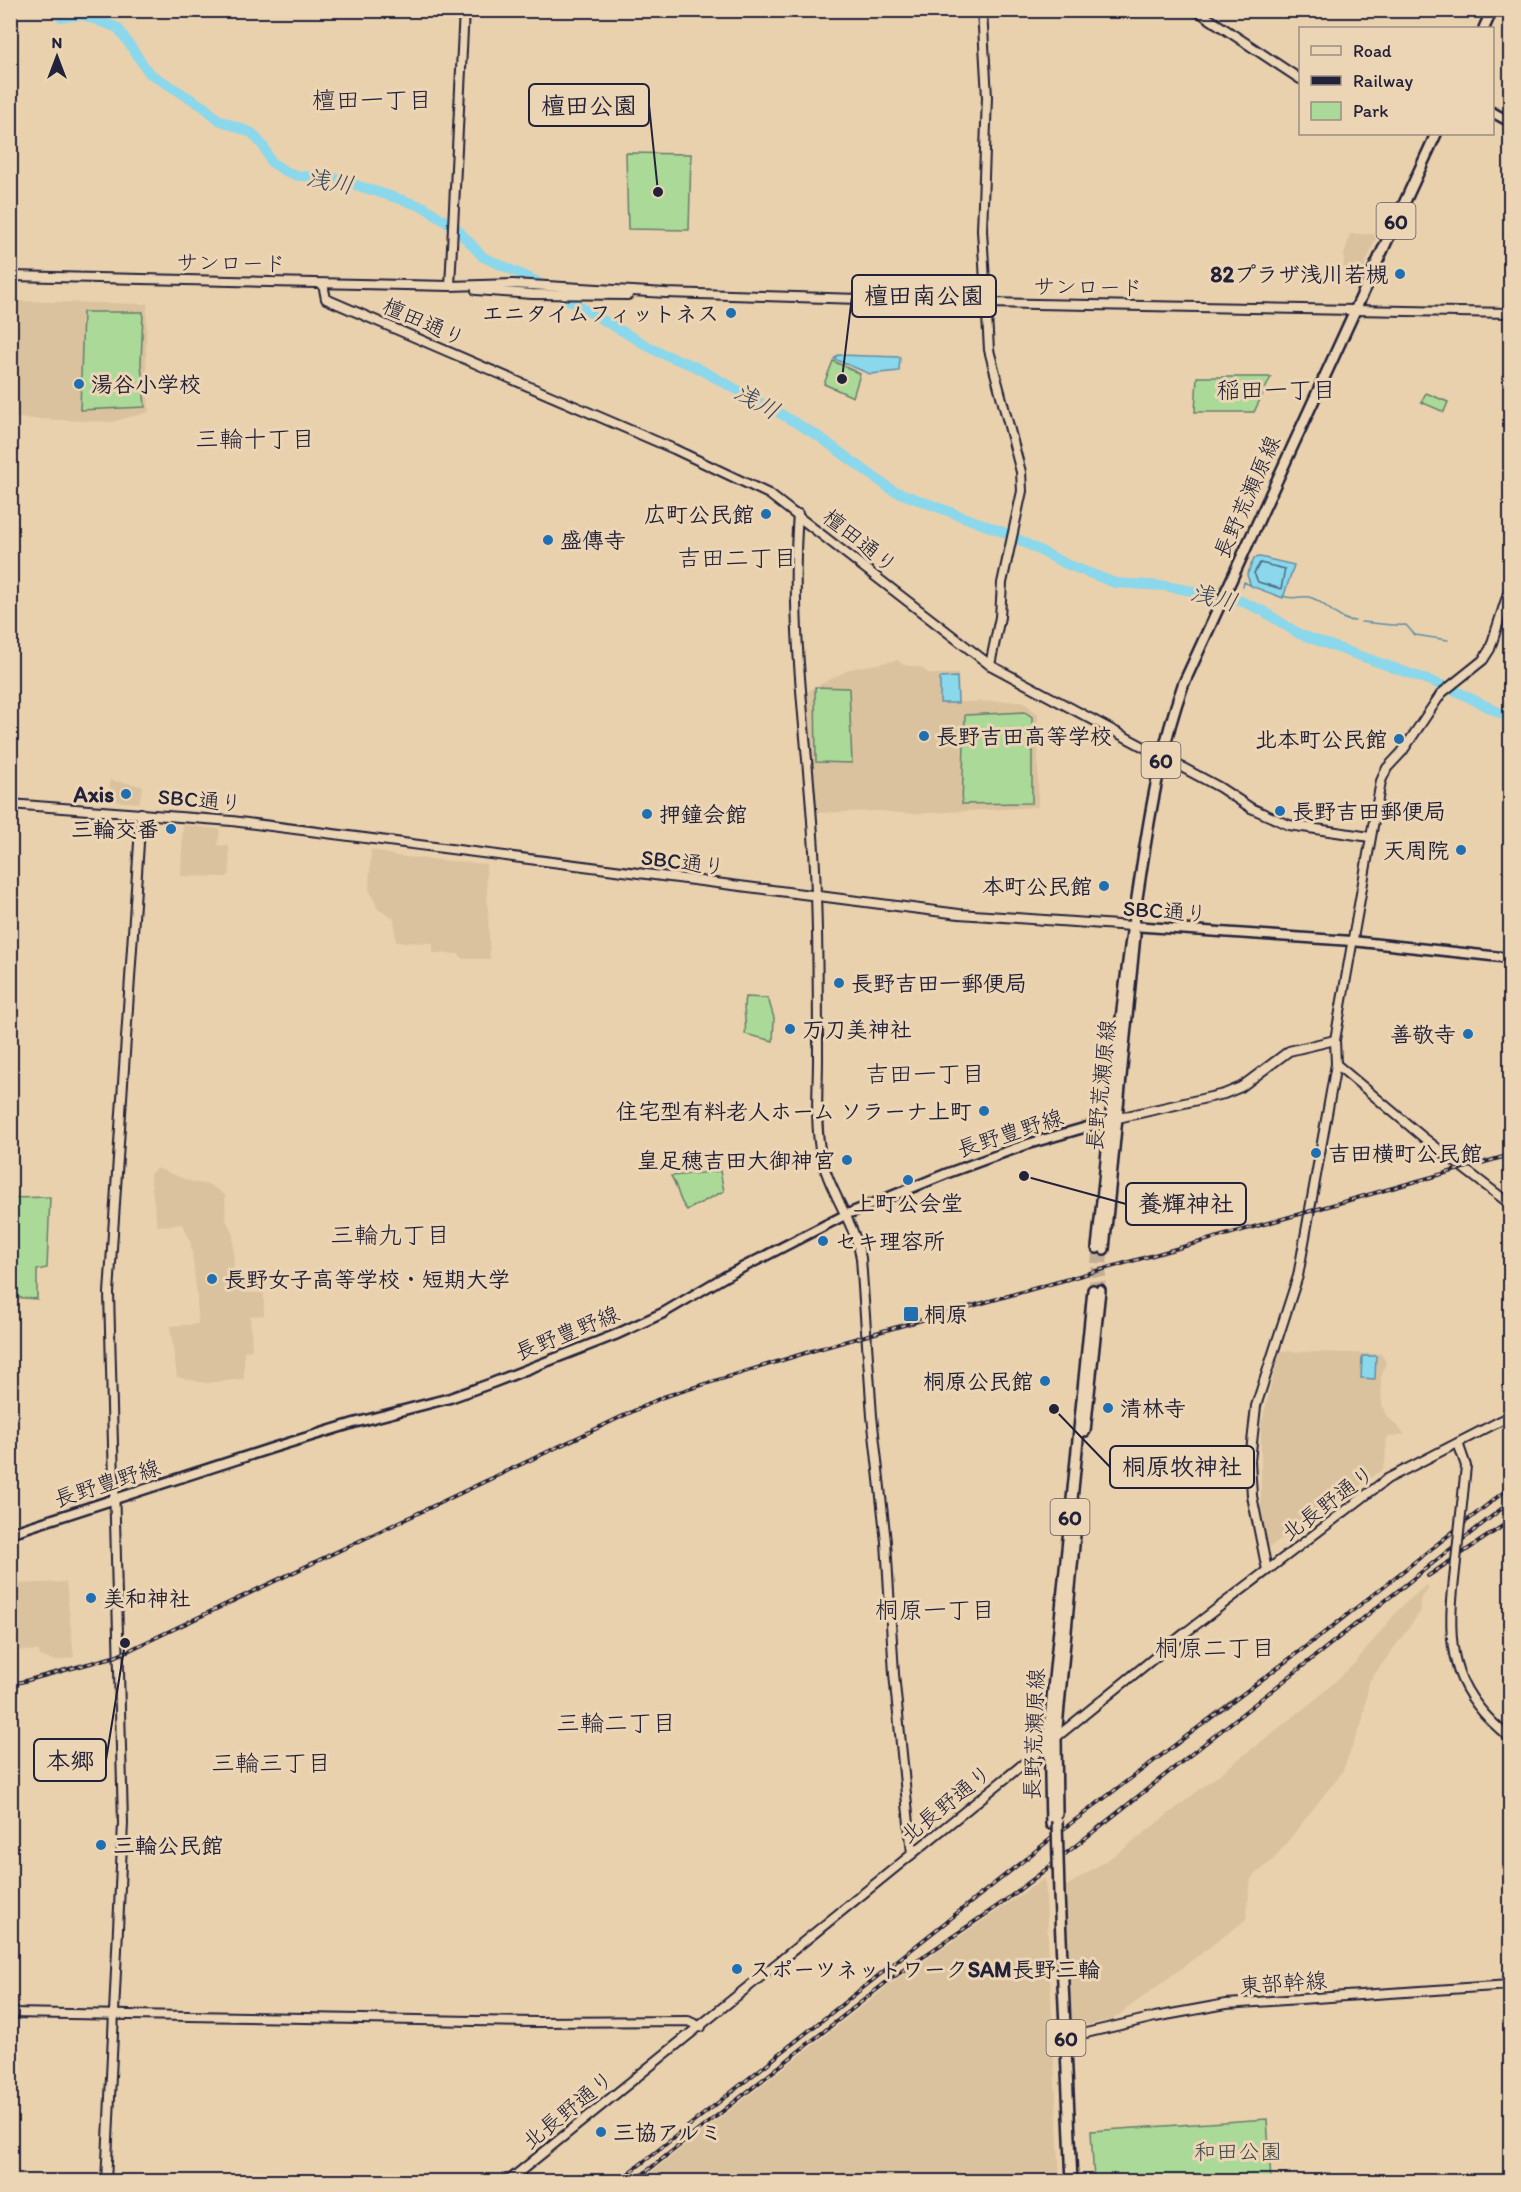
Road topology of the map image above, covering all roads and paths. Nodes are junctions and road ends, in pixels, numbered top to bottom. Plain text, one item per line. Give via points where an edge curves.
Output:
1 (464, 10) edge
2 (982, 10) edge
3 (1196, 10) edge
4 (1492, 10) edge
5 (1484, 27) edge
6 (1299, 78) edge
7 (1494, 113) edge
8 (1510, 122) edge
9 (1436, 135) edge
10 (10, 276) edge
11 (323, 284) junction
12 (450, 286) junction
13 (627, 293) junction
14 (987, 303) junction
15 (1356, 308) junction
16 (1510, 313) edge
17 (798, 514) junction
18 (1510, 587) edge
19 (990, 665) junction
20 (1161, 757) junction
21 (10, 804) edge
22 (141, 813) junction
23 (1370, 837) junction
24 (816, 896) junction
25 (1132, 926) junction
26 (1352, 941) junction
27 (1510, 958) edge
28 (1335, 1040) junction
29 (1336, 1064) junction
30 (1114, 1119) junction
31 (1510, 1204) edge
32 (846, 1215) junction
33 (1101, 1248) tunnel mouth
34 (1096, 1290) tunnel mouth
35 (1510, 1416) edge
36 (1458, 1443) junction
37 (113, 1502) junction
38 (10, 1533) edge
39 (1267, 1570) junction
40 (1510, 1738) edge
41 (1052, 1741) junction
42 (912, 1854) junction
43 (1510, 1985) edge
44 (10, 2013) edge
45 (115, 2017) junction
46 (700, 2027) junction
47 (1063, 2038) junction
48 (106, 2181) edge
49 (507, 2181) edge
50 (1067, 2181) edge
51 (1072, 2181) edge

1 - 12 street
2 - 14 street via 987,98 982,230
3 - 6 street
4 - 5 main road
7 - 8 main road
9 - 15 main road, 長野荒瀬原線 / 60
10 - 11 street, サンロード
11 - 12 street, サンロード
11 - 17 street, 檀田通り via 326,299 674,449 769,494
12 - 13 street, サンロード via 513,284
12 - 13 street, サンロード via 532,294
13 - 14 street, サンロード
14 - 15 street, サンロード
14 - 19 street via 992,368 1022,472 1022,491 1002,583
15 - 16 street, サンロード
15 - 20 main road, 長野荒瀬原線 / 60 via 1183,685
17 - 19 street, 檀田通り
17 - 24 street via 795,618 813,816
18 - 23 street via 1483,660 1442,693 1384,775
19 - 20 street, 檀田通り
20 - 23 street, 檀田通り via 1288,825
20 - 25 main road, 長野荒瀬原線 / 60
21 - 22 street, SBC通り
22 - 24 street, SBC通り via 232,821
22 - 37 street via 109,1293
23 - 26 street
24 - 25 street, SBC通り via 959,915
24 - 32 street via 817,1126 823,1167
25 - 26 main road, SBC通り
25 - 30 main road, 長野荒瀬原線 / 60 via 1136,935
26 - 27 main road, SBC通り
26 - 28 street
28 - 29 street
28 - 30 street via 1289,1051 1241,1087 1224,1094
29 - 31 street
29 - 39 street via 1298,1276 1256,1406 1250,1461 1252,1496
30 - 32 main road, 長野豊野線 via 948,1173
30 - 33 main road, 長野荒瀬原線 / 60
32 - 37 main road, 長野豊野線 via 615,1335 450,1398 323,1432
32 - 42 street via 858,1239 861,1258
34 - 41 main road, 長野荒瀬原線 / 60
35 - 36 street, 北長野通り
36 - 39 street, 北長野通り via 1387,1479
36 - 40 street, bridge via 1466,1466 1450,1639 1456,1666 1474,1701 1490,1722
37 - 38 main road, 長野豊野線
37 - 45 street via 123,1823
39 - 41 street, 北長野通り
41 - 42 street, 北長野通り
41 - 47 main road, 長野荒瀬原線 / 60
42 - 46 street, 北長野通り
43 - 47 street, 東部幹線 via 1226,2004
44 - 45 street
45 - 46 street via 688,2021
45 - 48 street
46 - 49 street, 北長野通り
47 - 50 main road, 長野荒瀬原線 / 60
47 - 51 main road, 長野荒瀬原線 / 60

